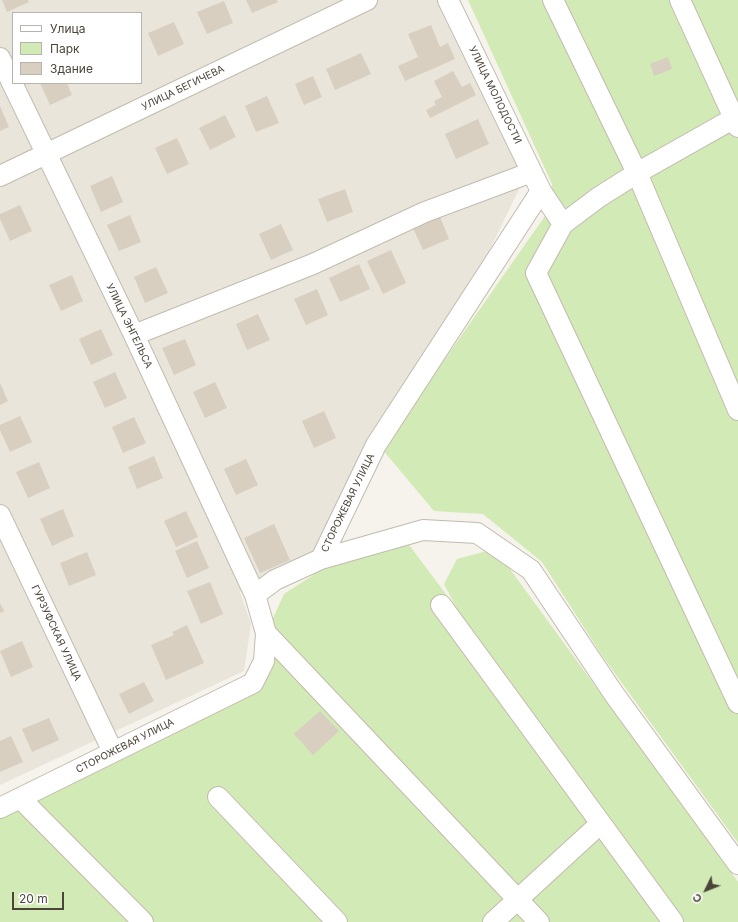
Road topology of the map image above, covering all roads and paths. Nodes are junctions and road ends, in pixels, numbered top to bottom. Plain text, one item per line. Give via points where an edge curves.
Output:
1 (367, 0) edge
2 (448, 0) edge
3 (553, 0) edge
4 (680, 0) edge
5 (0, 58) edge
6 (12, 83) edge
7 (12, 84) edge
8 (737, 120) edge
9 (45, 153) junction
10 (532, 172) junction
11 (637, 173) junction
12 (0, 176) edge
13 (541, 191) junction
14 (563, 224) junction
15 (134, 335) junction
16 (738, 410) edge
17 (0, 515) edge
18 (321, 559) junction
19 (255, 595) junction
20 (441, 605) dead end
21 (266, 633) junction
22 (738, 703) edge
23 (113, 752) junction
24 (218, 797) dead end
25 (21, 799) junction
26 (0, 808) edge
27 (600, 824) junction
28 (738, 864) edge
29 (517, 899) junction
30 (143, 922) edge
31 (337, 922) edge
32 (493, 922) edge
33 (539, 922) edge
34 (672, 922) edge

1 - 9 street, УЛИЦА БЕГИЧЕВА
2 - 10 street, УЛИЦА МОЛОДОСТИ
3 - 11 street
4 - 8 street
5 - 6 street, УЛИЦА ЭНГЕЛЬСА
7 - 9 street, УЛИЦА ЭНГЕЛЬСА
8 - 11 street
9 - 12 street, УЛИЦА БЕГИЧЕВА
9 - 15 street, УЛИЦА ЭНГЕЛЬСА
10 - 13 street, УЛИЦА МОЛОДОСТИ
10 - 15 street via 425,212 313,264
11 - 14 street via 599,196
11 - 16 street
13 - 14 street, УЛИЦА МОЛОДОСТИ
13 - 18 street, СТОРОЖЕВАЯ УЛИЦА via 376,444
14 - 22 street via 536,273
15 - 19 street, УЛИЦА ЭНГЕЛЬСА
17 - 23 street, ГУРЗУФСКАЯ УЛИЦА
18 - 19 street, СТОРОЖЕВАЯ УЛИЦА via 276,580
18 - 28 street via 423,530 477,533 531,570 614,694
19 - 21 street, СТОРОЖЕВАЯ УЛИЦА
20 - 27 street
21 - 23 street, СТОРОЖЕВАЯ УЛИЦА via 264,661 253,683
21 - 29 street
23 - 25 street, СТОРОЖЕВАЯ УЛИЦА
24 - 31 street
25 - 26 street, СТОРОЖЕВАЯ УЛИЦА
25 - 30 street
27 - 29 street
27 - 34 street
29 - 32 street
29 - 33 street

